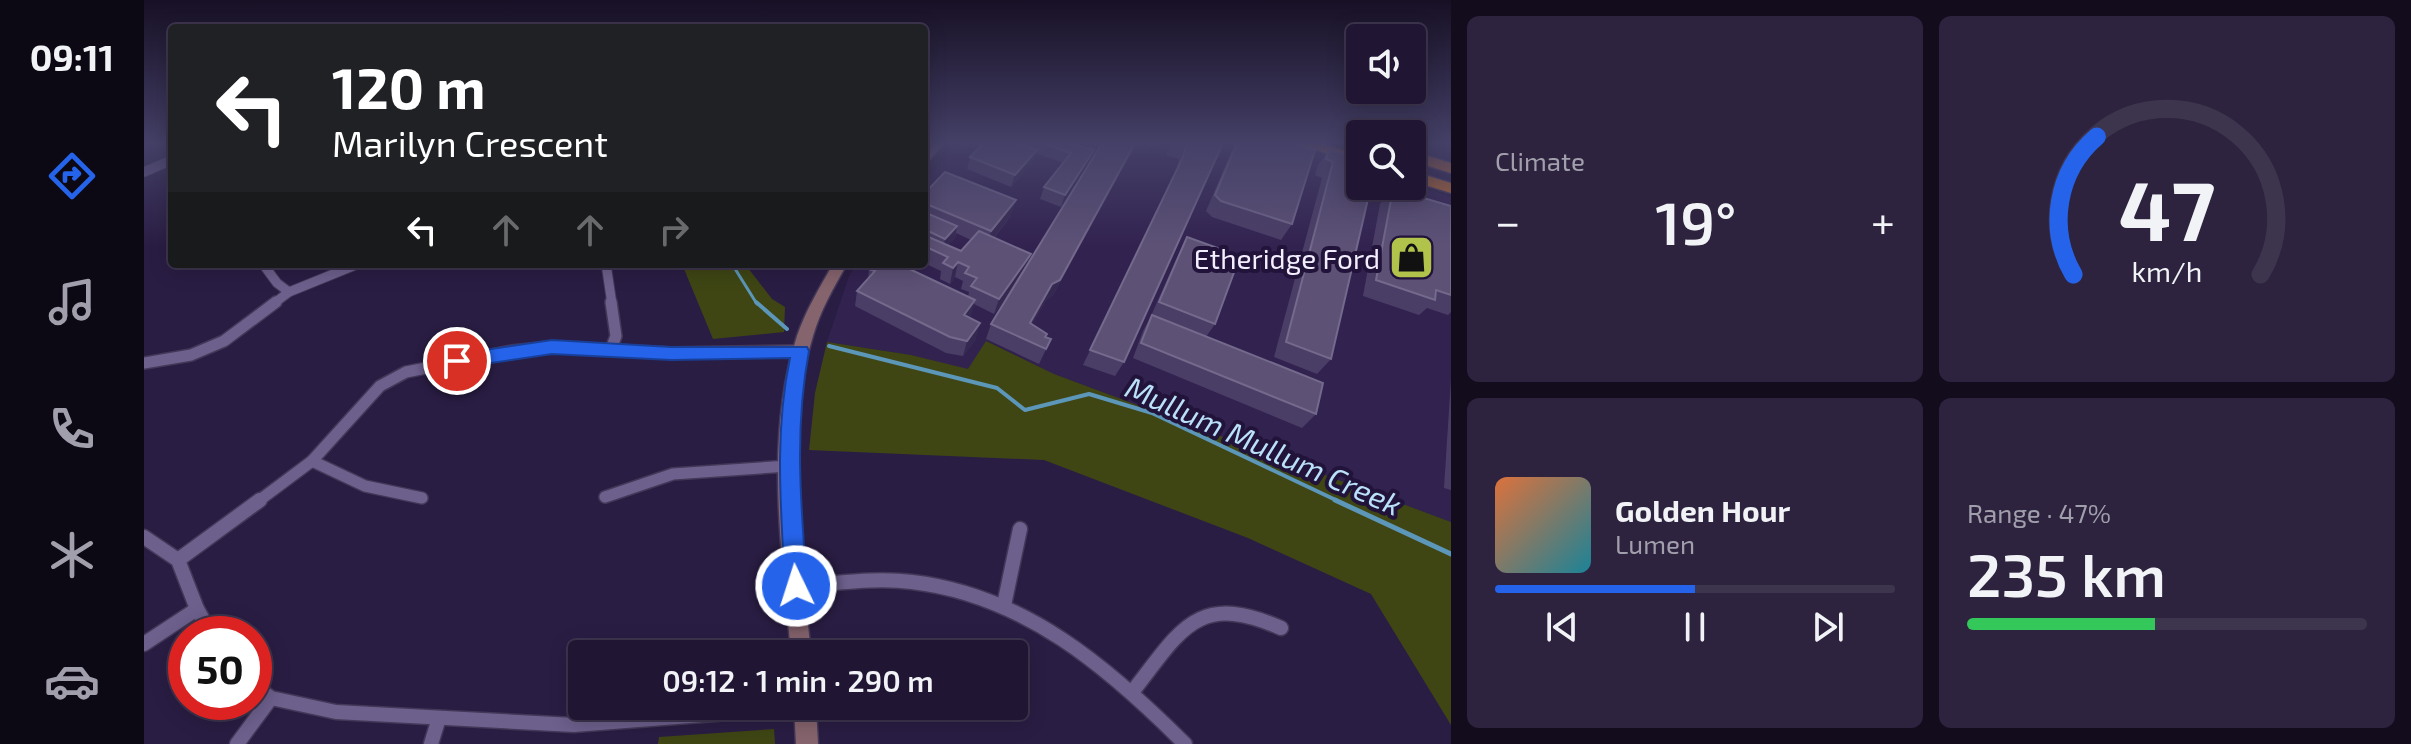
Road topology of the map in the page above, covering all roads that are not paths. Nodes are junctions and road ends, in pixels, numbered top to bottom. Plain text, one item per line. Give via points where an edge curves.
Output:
1 (1426, 180) edge
2 (1451, 188) edge
3 (266, 268) edge
4 (348, 268) edge
5 (607, 268) edge
6 (838, 268) edge
7 (289, 292) junction
8 (611, 349) junction
9 (801, 351) junction
10 (144, 363) edge
11 (312, 461) junction
12 (788, 466) junction
13 (605, 497) dead end
14 (422, 498) dead end
15 (1020, 529) dead end
16 (144, 537) edge
17 (178, 560) junction
18 (796, 586) junction
19 (1004, 605) junction
20 (197, 609) junction
21 (201, 616) edge
22 (1281, 628) dead end
23 (800, 640) edge
24 (144, 644) edge
25 (1133, 691) junction
26 (272, 698) edge
27 (439, 718) junction
28 (255, 720) edge
29 (638, 720) edge
30 (806, 720) edge
31 (237, 744) edge
32 (431, 744) edge
33 (807, 744) edge
34 (1185, 744) edge

1 - 2 highway
3 - 7 street
4 - 7 street
5 - 8 street via 616,336
6 - 9 main road
7 - 10 street via 224,341 191,355
8 - 9 street
8 - 11 street via 512,351 406,372 380,386
9 - 12 main road
11 - 14 street via 366,488
11 - 17 street
12 - 13 street via 673,474
12 - 18 main road
15 - 19 street
16 - 17 street
17 - 20 street
18 - 19 street via 915,582
18 - 23 main road
19 - 25 street via 1073,644
20 - 21 street
20 - 24 street
22 - 25 street via 1247,614 1215,612 1182,632
25 - 34 street
26 - 27 street via 336,712
27 - 29 street via 574,725
27 - 32 street
28 - 31 street
30 - 33 main road

